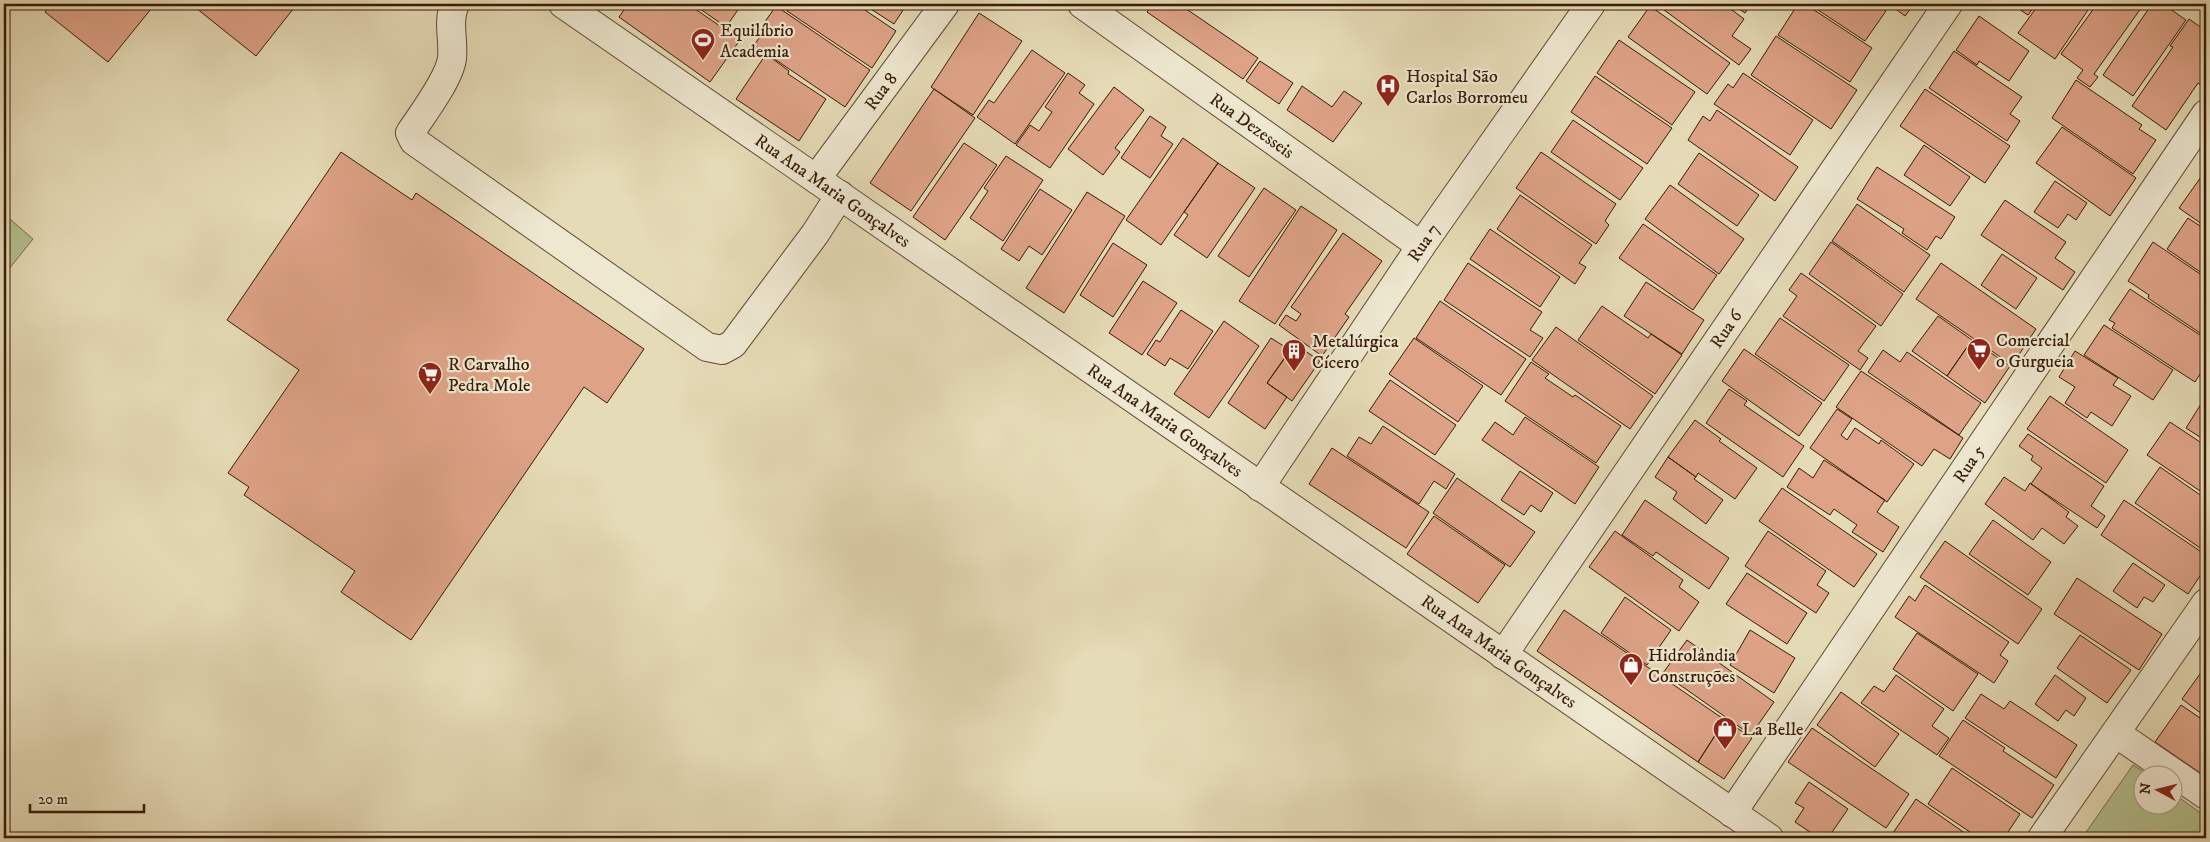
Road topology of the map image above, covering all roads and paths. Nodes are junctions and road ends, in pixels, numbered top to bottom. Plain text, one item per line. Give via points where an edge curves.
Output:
1 (455, 4) edge
2 (563, 4) edge
3 (945, 4) edge
4 (1082, 4) edge
5 (1591, 4) edge
6 (1948, 4) edge
7 (592, 12) edge
8 (2206, 114) edge
9 (816, 179) junction
10 (840, 195) junction
11 (1421, 246) junction
12 (1260, 487) junction
13 (2206, 603) edge
14 (1503, 655) junction
15 (2117, 734) junction
16 (2206, 795) edge
17 (1732, 813) junction
18 (1769, 838) edge
19 (2042, 838) edge

1 - 10 street via 451,17 452,58 448,71 410,133 414,140 707,347 722,350 733,344
2 - 7 street, Rua Ana Maria Gonçalves
3 - 9 street, Rua 8
4 - 11 street, Rua Dezesseis
5 - 11 street, Rua 7
6 - 14 street, Rua 6
7 - 9 street, Rua Ana Maria Gonçalves
8 - 17 street, Rua 5
9 - 10 street, Rua Ana Maria Gonçalves
10 - 12 street, Rua Ana Maria Gonçalves
11 - 12 street, Rua 7
12 - 14 street, Rua Ana Maria Gonçalves
13 - 15 street
14 - 17 street, Rua Ana Maria Gonçalves
15 - 16 street
15 - 19 street
17 - 18 street, Rua Ana Maria Gonçalves

